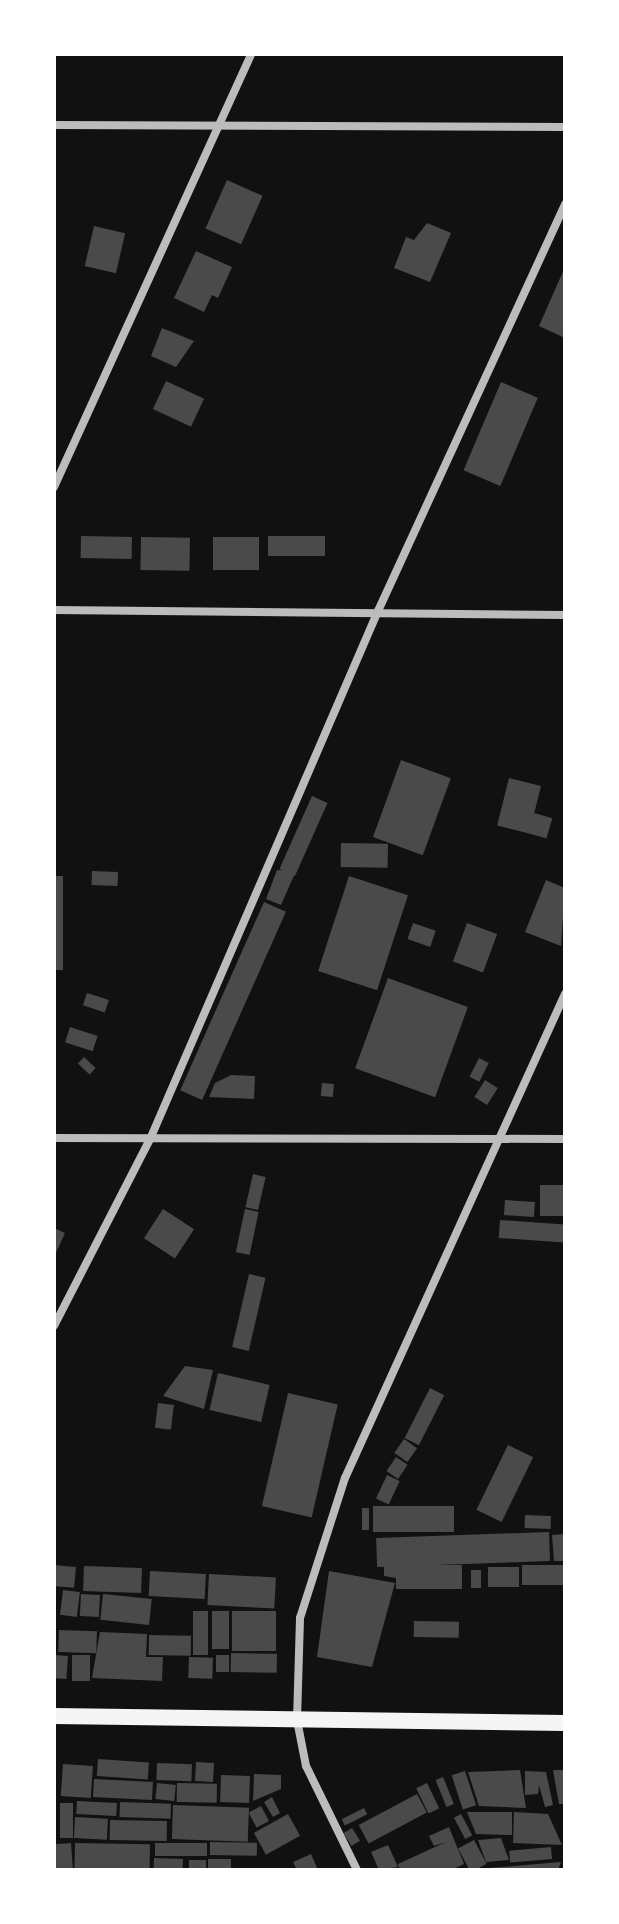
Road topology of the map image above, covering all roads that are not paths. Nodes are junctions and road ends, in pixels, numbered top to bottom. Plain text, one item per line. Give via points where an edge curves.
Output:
1 (251, 54) edge
2 (54, 125) edge
3 (565, 127) edge
4 (216, 129) junction
5 (565, 204) edge
6 (54, 487) edge
7 (54, 610) edge
8 (378, 611) junction
9 (565, 615) edge
10 (565, 994) edge
11 (151, 1137) junction
12 (54, 1138) edge
13 (500, 1139) junction
14 (565, 1139) edge
15 (54, 1326) edge
16 (54, 1716) edge
17 (297, 1720) junction
18 (565, 1723) edge
19 (357, 1870) edge

1 - 4 street
2 - 4 street
3 - 4 street
4 - 6 street
5 - 8 street
7 - 8 street
8 - 9 street
8 - 11 street
10 - 13 street
11 - 12 street
11 - 13 street
11 - 15 street
13 - 14 street
13 - 17 street via 345,1478 300,1618
16 - 17 highway
17 - 18 highway
17 - 19 street via 306,1766

